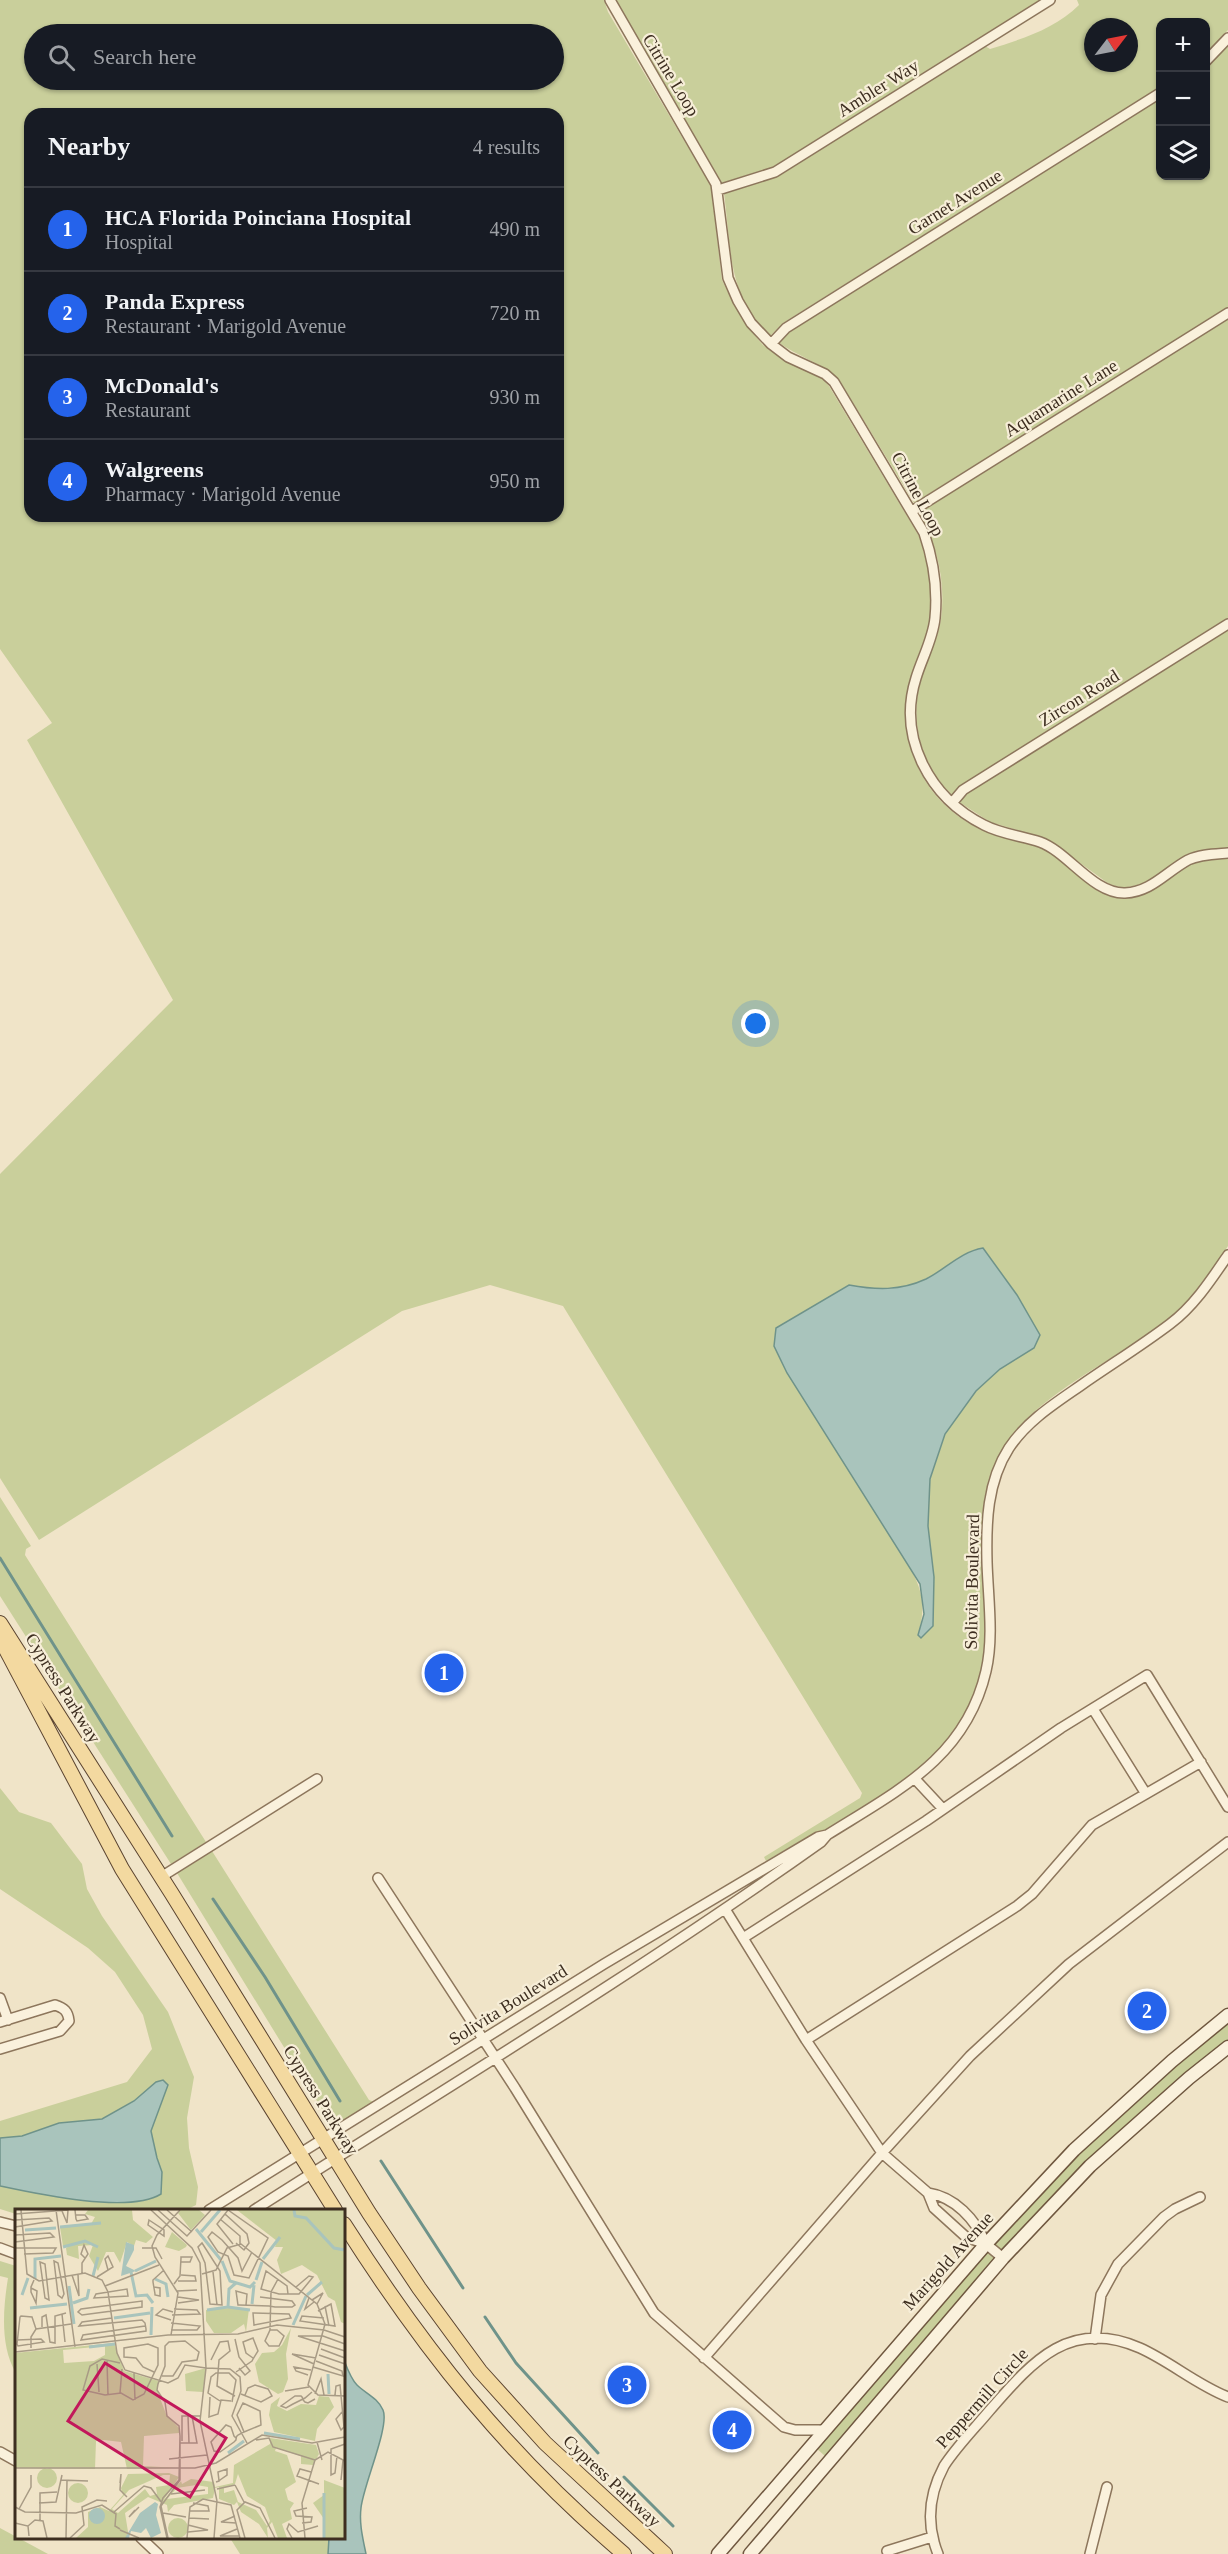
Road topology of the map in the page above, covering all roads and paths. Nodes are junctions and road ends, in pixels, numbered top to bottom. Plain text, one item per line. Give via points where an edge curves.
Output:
1 (610, 0) edge
2 (1050, 0) edge
3 (1228, 38) edge
4 (1210, 57) edge
5 (1156, 96) edge
6 (718, 190) junction
7 (1228, 313) edge
8 (771, 344) junction
9 (912, 511) junction
10 (1228, 624) edge
11 (951, 803) junction
12 (1228, 853) edge
13 (1228, 1255) edge
14 (0, 1623) edge
15 (0, 1638) edge
16 (1092, 1709) junction
17 (1201, 1762) junction
18 (316, 1779) dead end
19 (915, 1779) junction
20 (1146, 1794) junction
21 (1228, 1807) edge
22 (943, 1809) junction
23 (828, 1835) junction
24 (1228, 1842) edge
25 (160, 1877) junction
26 (378, 1878) dead end
27 (725, 1909) junction
28 (743, 1938) junction
29 (0, 1998) edge
30 (1228, 2015) edge
31 (4, 2021) edge
32 (483, 2040) junction
33 (806, 2040) junction
34 (1228, 2047) edge
35 (0, 2049) edge
36 (494, 2058) junction
37 (324, 2139) junction
38 (882, 2152) junction
39 (299, 2155) junction
40 (336, 2159) junction
41 (311, 2174) junction
42 (928, 2193) junction
43 (1200, 2197) dead end
44 (212, 2209) edge
45 (257, 2209) edge
46 (334, 2209) edge
47 (0, 2222) edge
48 (15, 2226) edge
49 (345, 2226) edge
50 (986, 2244) junction
51 (0, 2248) edge
52 (15, 2253) edge
53 (1003, 2258) junction
54 (1095, 2339) junction
55 (704, 2358) junction
56 (1228, 2397) edge
57 (824, 2430) junction
58 (0, 2452) edge
59 (15, 2460) edge
60 (1107, 2487) dead end
61 (932, 2537) junction
62 (142, 2539) edge
63 (888, 2551) dead end
64 (158, 2554) edge
65 (624, 2554) edge
66 (665, 2554) edge
67 (718, 2554) edge
68 (750, 2554) edge
69 (938, 2554) edge
70 (1090, 2554) edge

1 - 6 street, Citrine Loop
2 - 6 street, Ambler Way via 775,172
3 - 4 street
5 - 8 street, Garnet Avenue via 786,328
6 - 8 street, Citrine Loop via 728,278 751,323
7 - 9 street, Aquamarine Lane
8 - 9 street, Citrine Loop via 834,382
9 - 11 street, Citrine Loop via 933,560 937,590 931,637 915,679 911,726 929,778
10 - 11 street, Zircon Road via 963,790
11 - 12 street, Citrine Loop via 987,827 1043,843 1106,888 1122,893 1149,888 1189,860
13 - 19 street, Solivita Boulevard via 1203,1291 1172,1323 1039,1414 1009,1448 993,1482 986,1529 986,1670 970,1715 950,1747
14 - 25 main road, Cypress Parkway
15 - 39 main road, Cypress Parkway via 122,1869
16 - 17 street via 1147,1675
16 - 20 street
16 - 22 street
17 - 20 street
17 - 21 street
18 - 25 street
19 - 22 street
19 - 23 street, Solivita Boulevard
20 - 33 street via 1092,1825 1017,1906
22 - 28 street
23 - 27 street, Solivita Boulevard
23 - 32 street, Solivita Boulevard via 755,1874
24 - 38 street via 1069,1964 970,2056
25 - 37 main road, Cypress Parkway
26 - 32 street
27 - 28 street
27 - 36 street, Solivita Boulevard
28 - 33 street
29 - 31 street
30 - 50 main road, Marigold Avenue via 1074,2150
31 - 35 street via 55,2005 63,2007 69,2021 60,2031
32 - 36 street
32 - 37 street, Solivita Boulevard
33 - 38 street
34 - 53 main road via 1090,2166
36 - 40 street, Solivita Boulevard
36 - 55 street via 654,2313
37 - 39 street, Solivita Boulevard
37 - 40 main road, Cypress Parkway
38 - 42 street
38 - 55 street
39 - 41 main road, Cypress Parkway
39 - 44 street, Solivita Boulevard
40 - 41 street, Solivita Boulevard
40 - 66 main road, Cypress Parkway via 419,2288 480,2371 545,2444
41 - 45 street, Solivita Boulevard
41 - 46 main road, Cypress Parkway
42 - 50 street via 934,2208 966,2237
42 - 50 street via 943,2195 977,2224
43 - 54 street via 1164,2217 1118,2264 1101,2295
47 - 48 street
49 - 65 main road via 420,2338 473,2405 550,2488
50 - 53 street
50 - 57 main road, Marigold Avenue
51 - 52 street
53 - 68 main road
54 - 56 street, Peppermill Circle via 1140,2348
54 - 61 street, Peppermill Circle via 1058,2347 1034,2362 949,2458 932,2494
55 - 57 street via 784,2427
57 - 67 main road, Marigold Avenue
58 - 59 street
60 - 70 street
61 - 63 street
61 - 69 street, Peppermill Circle
62 - 64 street

